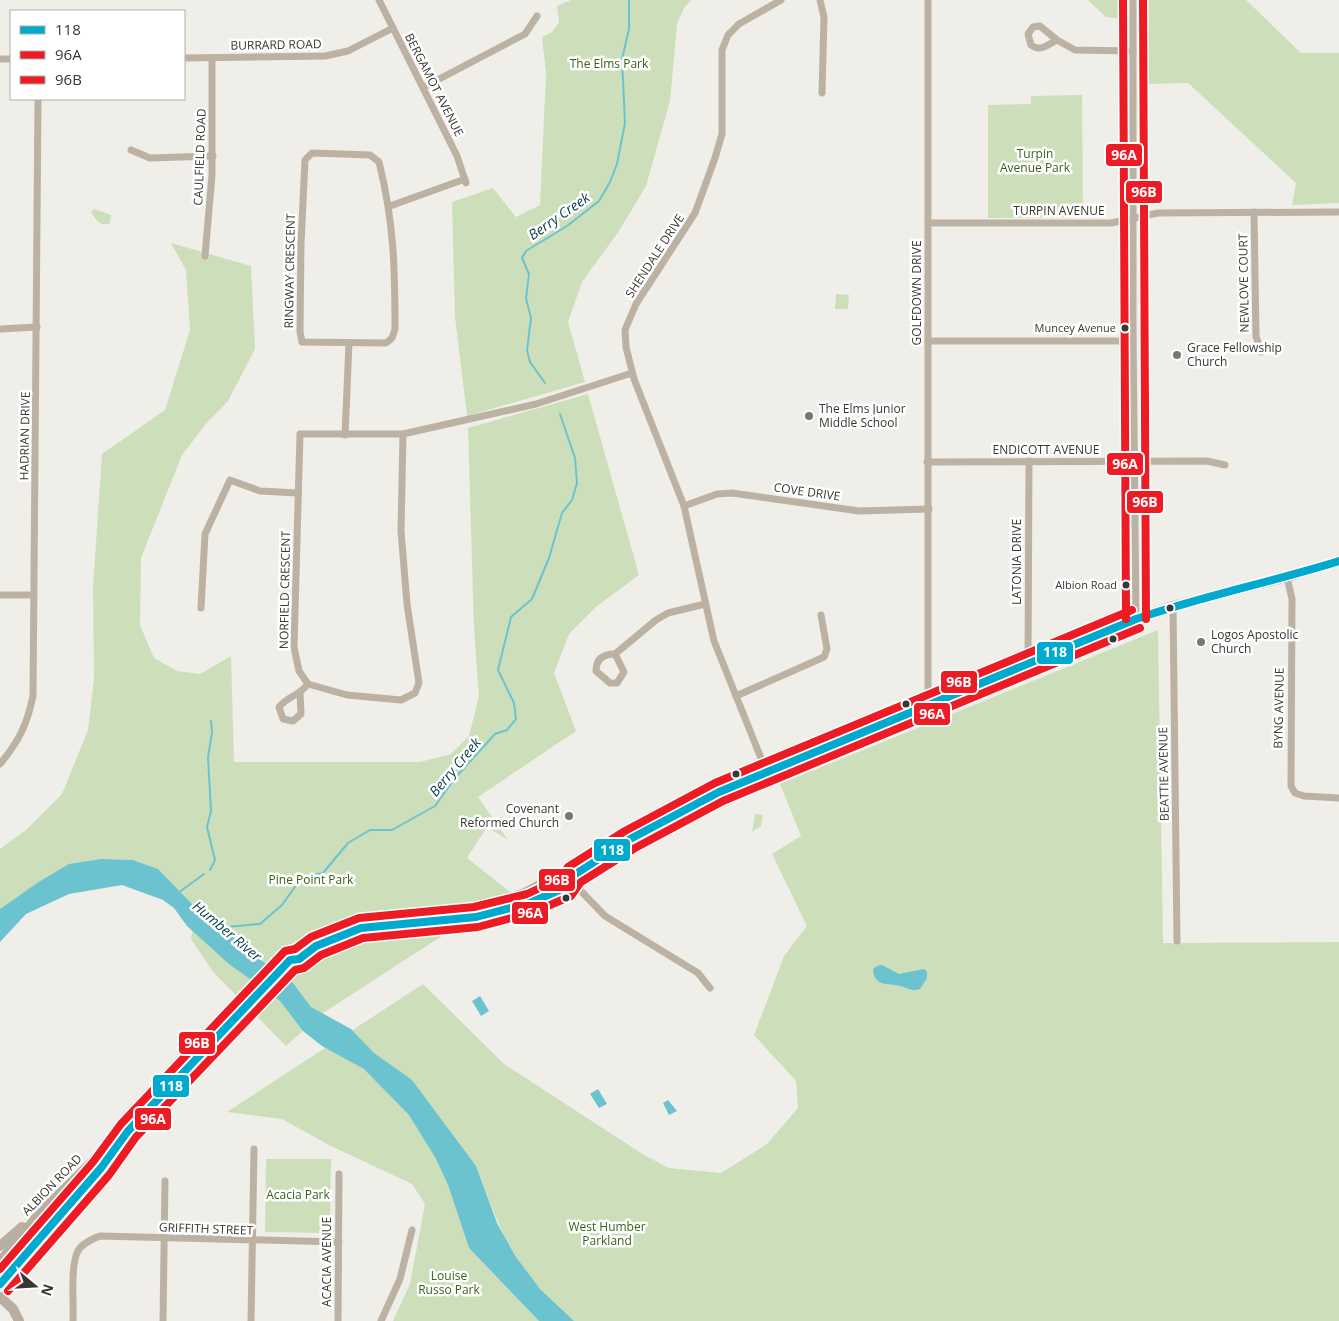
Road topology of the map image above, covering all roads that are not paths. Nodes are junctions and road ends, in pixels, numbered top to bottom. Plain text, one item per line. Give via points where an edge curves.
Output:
1 (379, 0) edge
2 (781, 0) edge
3 (820, 0) edge
4 (928, 0) edge
5 (1133, 0) edge
6 (538, 16) dead end
7 (393, 28) junction
8 (1057, 40) dead end
9 (1134, 51) junction
10 (185, 58) edge
11 (212, 58) junction
12 (424, 87) junction
13 (822, 92) dead end
14 (38, 100) edge
15 (131, 150) dead end
16 (213, 156) junction
17 (390, 206) junction
18 (1254, 212) junction
19 (1339, 212) edge
20 (1134, 218) junction
21 (928, 223) junction
22 (205, 256) dead end
23 (37, 328) junction
24 (0, 329) edge
25 (928, 341) junction
26 (1133, 341) junction
27 (349, 343) junction
28 (1261, 352) dead end
29 (632, 373) junction
30 (346, 434) junction
31 (403, 434) junction
32 (1029, 461) junction
33 (927, 462) junction
34 (1135, 462) junction
35 (1225, 465) dead end
36 (298, 493) junction
37 (684, 506) junction
38 (929, 509) junction
39 (1339, 561) edge
40 (1287, 577) junction
41 (0, 595) edge
42 (34, 595) junction
43 (705, 604) junction
44 (1173, 606) junction
45 (202, 608) dead end
46 (821, 615) dead end
47 (1136, 619) junction
48 (615, 654) junction
49 (1028, 664) junction
50 (308, 684) junction
51 (300, 693) dead end
52 (736, 696) junction
53 (928, 705) junction
54 (0, 764) edge
55 (767, 773) junction
56 (1339, 798) edge
57 (574, 875) junction
58 (1177, 941) dead end
59 (710, 988) dead end
60 (128, 1131) junction
61 (254, 1149) dead end
62 (338, 1174) dead end
63 (166, 1181) dead end
64 (40, 1212) junction
65 (412, 1230) dead end
66 (164, 1239) junction
67 (252, 1242) junction
68 (339, 1242) junction
69 (0, 1246) edge
70 (0, 1262) edge
71 (0, 1284) edge
72 (0, 1297) edge
73 (19, 1321) edge
74 (73, 1321) edge
75 (163, 1321) edge
76 (251, 1321) edge
77 (338, 1321) edge
78 (381, 1321) edge

1 - 7 street, BERGAMOT AVENUE
2 - 29 street, SHENDALE DRIVE via 739,24 728,35 722,50 722,134 695,214 636,304 625,330
3 - 13 street via 824,17
4 - 21 street, GOLFDOWN DRIVE
5 - 9 street
6 - 12 street via 525,34
7 - 11 street, BURRARD ROAD via 348,51 325,56
7 - 12 street, BERGAMOT AVENUE
8 - 9 street via 1080,51
9 - 20 street
10 - 11 street, BURRARD ROAD
11 - 16 street, CAULFIELD ROAD
12 - 17 street, BERGAMOT AVENUE via 466,181
14 - 23 street, HADRIAN DRIVE
15 - 16 street via 150,158
16 - 22 street, CAULFIELD ROAD
17 - 27 street, RINGWAY CRESCENT via 395,258 395,329 386,343
17 - 27 street, RINGWAY CRESCENT via 379,162 370,155 312,153 305,160 300,266 302,342
18 - 19 street, TURPIN AVENUE
18 - 20 street, TURPIN AVENUE via 1158,213
18 - 28 street, NEWLOVE COURT via 1256,336
20 - 21 street, TURPIN AVENUE via 1111,223
20 - 26 street
21 - 25 street, GOLFDOWN DRIVE
23 - 24 street
23 - 42 street, HADRIAN DRIVE
25 - 26 street
25 - 33 street, GOLFDOWN DRIVE
26 - 34 street
27 - 30 street
29 - 31 street, NORFIELD CRESCENT via 536,404
29 - 37 street, SHENDALE DRIVE
30 - 31 street, NORFIELD CRESCENT
30 - 36 street, NORFIELD CRESCENT via 300,434
31 - 50 street via 401,532 407,604 419,684 415,693 401,700 347,696
32 - 33 street, ENDICOTT AVENUE
32 - 34 street, ENDICOTT AVENUE
32 - 49 street, LATONIA DRIVE
33 - 38 street, GOLFDOWN DRIVE
34 - 35 street, ENDICOTT AVENUE via 1206,461
34 - 47 street
36 - 45 street via 260,492 230,480 205,534
36 - 50 street, NORFIELD CRESCENT via 294,647 299,671
37 - 38 street, COVE DRIVE via 717,494 732,493 859,511
37 - 43 street, SHENDALE DRIVE
38 - 53 street, GOLFDOWN DRIVE
39 - 40 main road, ALBION ROAD
40 - 44 main road, ALBION ROAD
40 - 56 street, BYNG AVENUE via 1292,599 1291,786 1304,796
41 - 42 street
42 - 54 street, HADRIAN DRIVE via 33,696 27,725
43 - 48 street via 668,613
43 - 52 street, SHENDALE DRIVE via 714,640
44 - 47 main road, ALBION ROAD
44 - 58 street, BEATTIE AVENUE
46 - 52 street via 827,649 824,657
47 - 49 main road, ALBION ROAD
48 - 48 street via 600,658 596,671 610,683 617,684 624,672
49 - 53 main road, ALBION ROAD
50 - 51 street
52 - 55 street, SHENDALE DRIVE
53 - 55 main road, ALBION ROAD
55 - 57 main road, ALBION ROAD via 719,792 630,839
57 - 59 street via 579,890 605,916 698,973
57 - 60 main road, ALBION ROAD via 566,887 521,906 476,917 361,928 330,940 299,959 290,960
60 - 64 main road, ALBION ROAD
60 - 71 main road, ALBION ROAD via 101,1168
61 - 67 street
62 - 68 street, ACACIA AVENUE
63 - 66 street
64 - 69 main road
64 - 70 main road, ALBION ROAD
65 - 78 street via 400,1279
66 - 67 street, GRIFFITH STREET
66 - 74 street, GRIFFITH STREET via 100,1236 84,1244 78,1251 74,1271
66 - 75 street
67 - 68 street, GRIFFITH STREET
67 - 76 street
68 - 77 street, ACACIA AVENUE
72 - 73 main road via 13,1309

